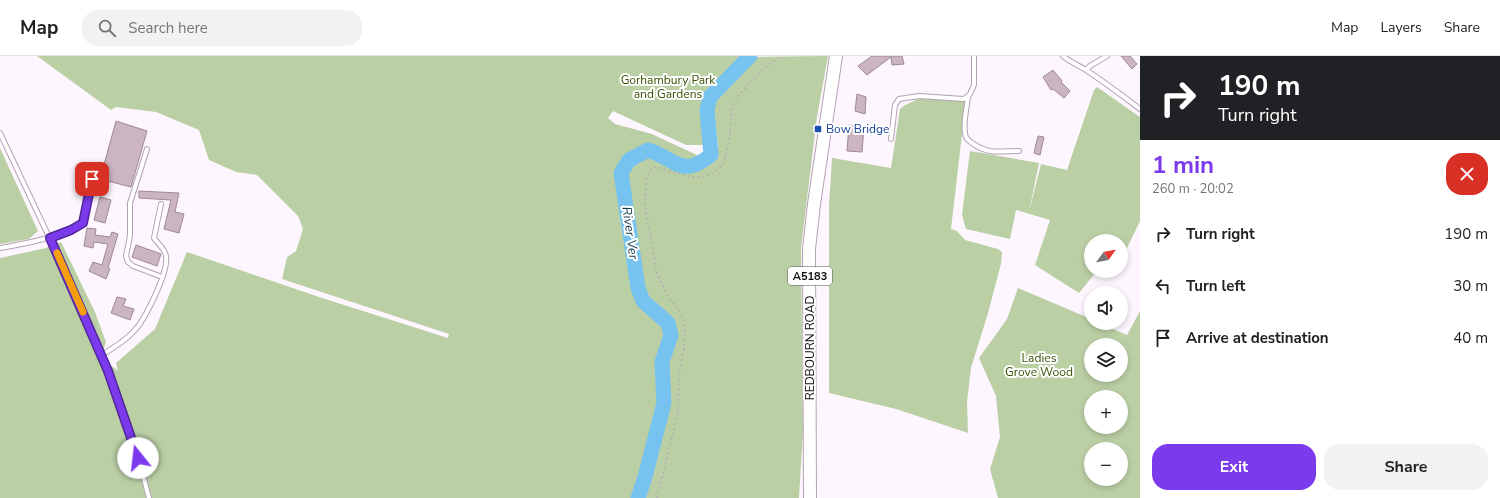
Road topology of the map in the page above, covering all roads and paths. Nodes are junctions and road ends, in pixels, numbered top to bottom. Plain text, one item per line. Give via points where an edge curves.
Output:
1 (781, 56) edge
2 (836, 56) edge
3 (974, 56) edge
4 (1063, 56) edge
5 (1107, 56) edge
6 (1086, 70) junction
7 (968, 96) junction
8 (1140, 109) edge
9 (0, 133) edge
10 (891, 139) dead end
11 (147, 150) dead end
12 (1019, 151) dead end
13 (92, 179) dead end
14 (161, 204) dead end
15 (50, 238) junction
16 (0, 248) edge
17 (162, 277) junction
18 (102, 355) junction
19 (149, 498) edge
20 (657, 498) edge
21 (810, 498) edge

1 - 20 path via 761,71 738,96 732,109 729,142 723,165 710,175 696,178 656,167 646,180 645,204 658,274 685,324 678,412
2 - 21 main road, REDBOURN ROAD / A5183 via 814,204 810,249
3 - 7 lane via 974,85
4 - 6 lane via 1072,64
5 - 6 lane
6 - 8 lane
7 - 10 lane via 964,99 919,96 899,99 895,105
7 - 12 lane via 964,133 969,141 987,152
9 - 15 lane
11 - 17 lane via 130,202 130,236 126,256 133,266
13 - 15 lane via 83,223
14 - 17 lane via 154,238 166,255
15 - 16 lane
15 - 18 lane
17 - 18 lane via 142,322
18 - 19 lane via 135,445

